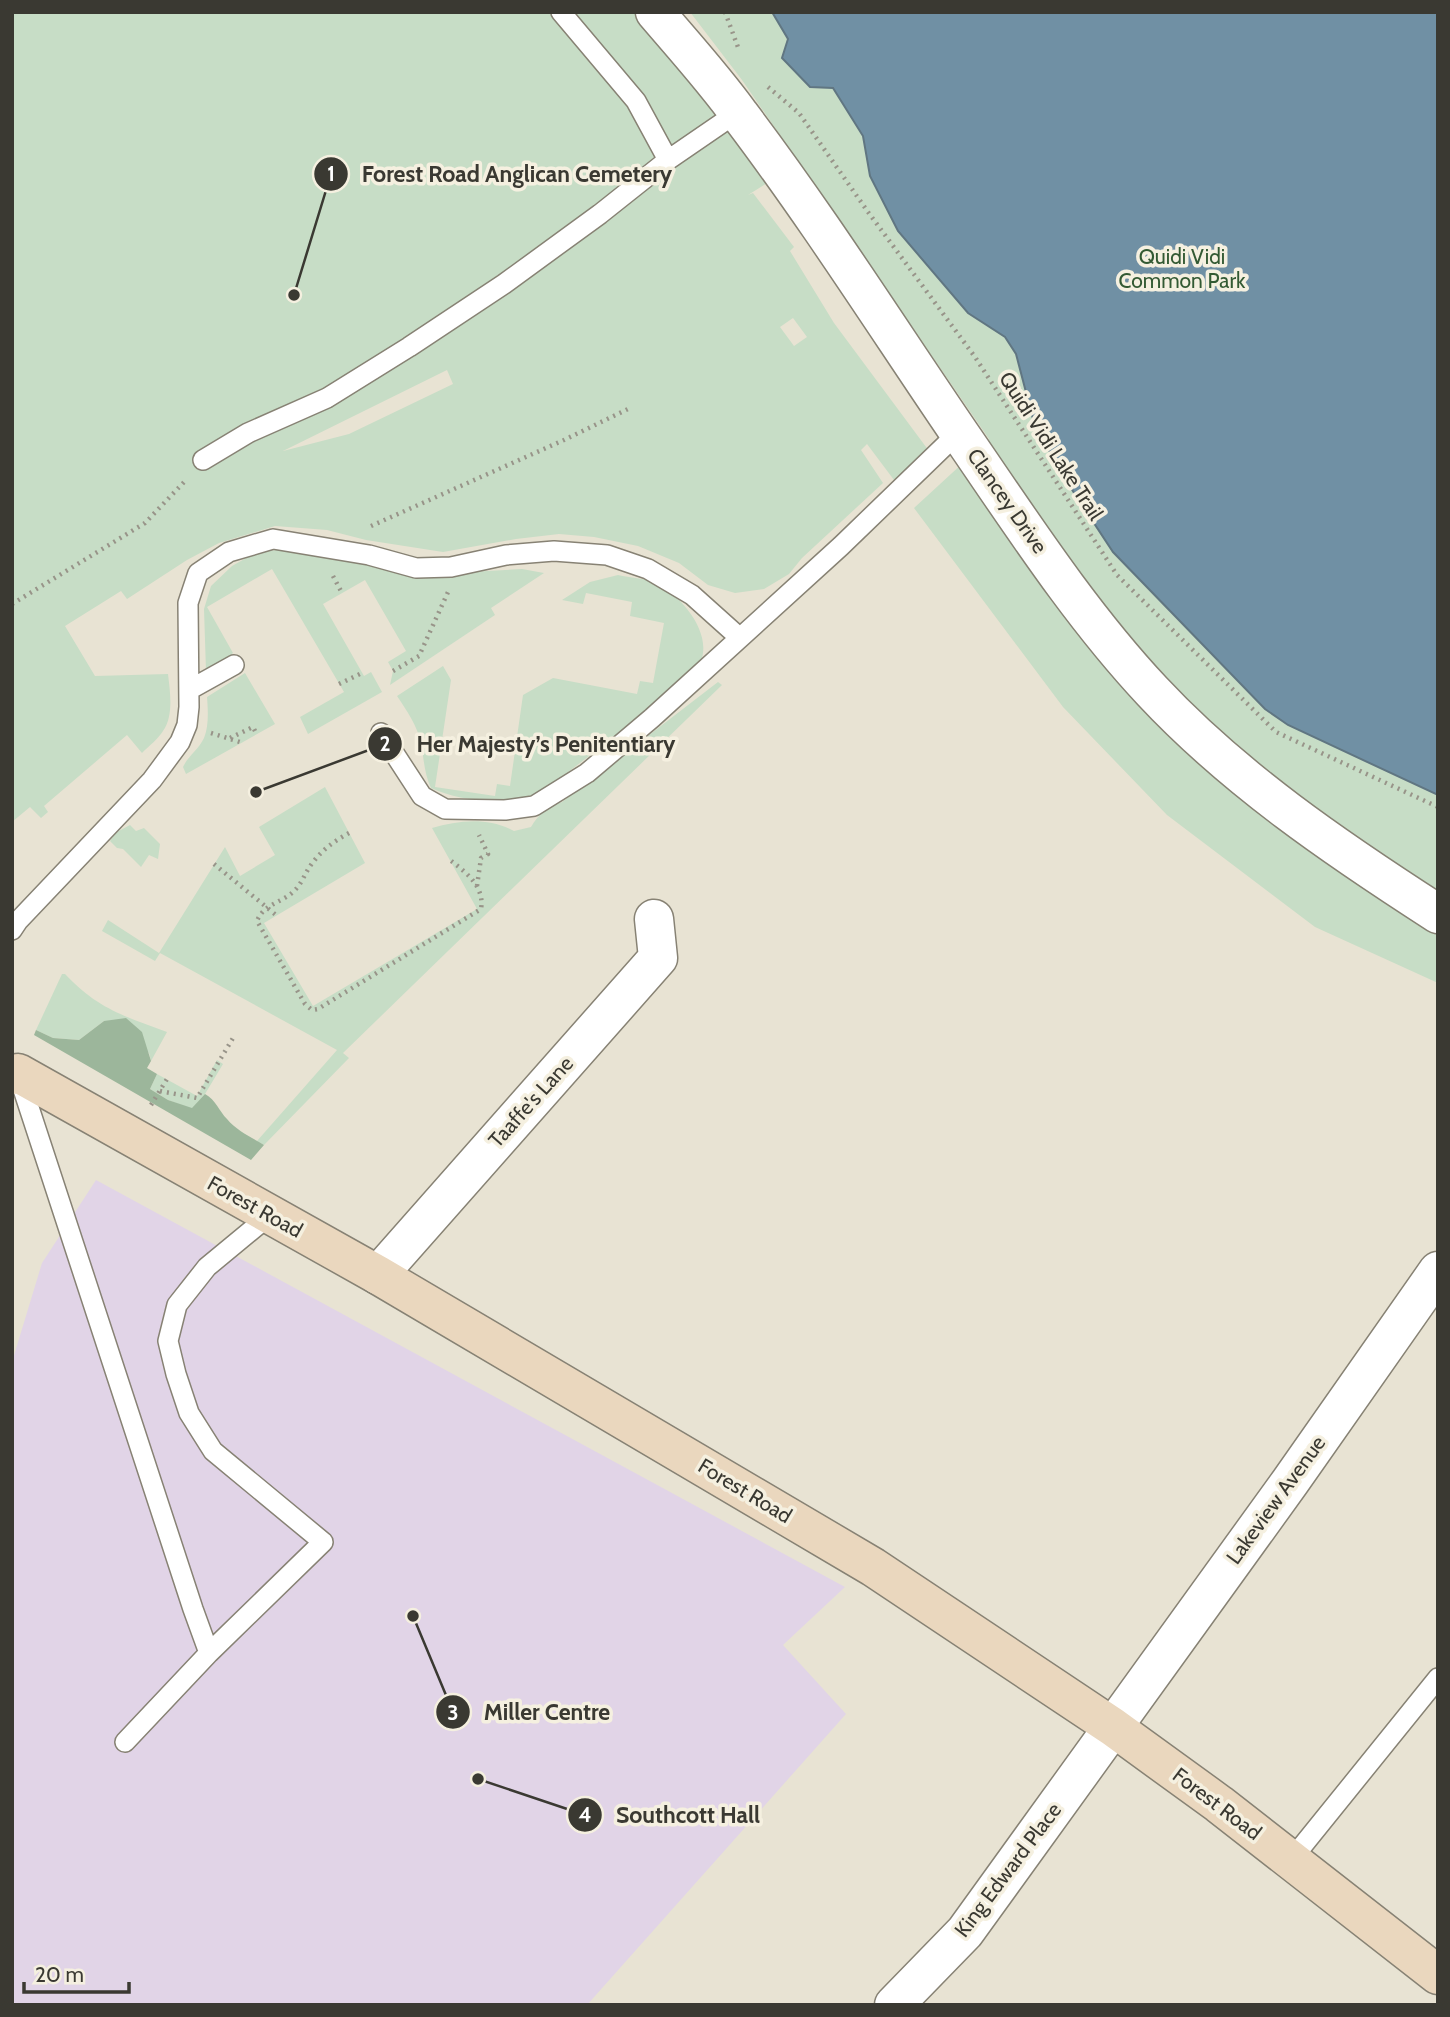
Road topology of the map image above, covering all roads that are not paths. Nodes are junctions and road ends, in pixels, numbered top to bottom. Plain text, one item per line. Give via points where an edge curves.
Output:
1 (561, 12) edge
2 (655, 12) edge
3 (738, 112) junction
4 (668, 160) junction
5 (959, 432) junction
6 (203, 460) road end
7 (740, 638) junction
8 (234, 665) dead end
9 (189, 690) junction
10 (381, 733) dead end
11 (1438, 914) edge
12 (654, 919) dead end
13 (12, 930) edge
14 (14, 1072) edge
15 (270, 1215) junction
16 (1438, 1270) edge
17 (378, 1275) junction
18 (209, 1653) junction
19 (1438, 1678) edge
20 (1113, 1727) junction
21 (125, 1742) dead end
22 (1291, 1860) junction
23 (1438, 1975) edge
24 (894, 2005) edge

1 - 4 lane via 636,101
2 - 3 street, Clancey Drive
3 - 4 lane
3 - 5 street, Clancey Drive
4 - 6 lane via 505,284 363,377
5 - 7 lane
5 - 11 street, Clancey Drive via 1072,593 1153,692 1272,798 1358,863
7 - 9 lane via 692,595 648,569 607,555 555,551 416,568 273,539 229,552 198,573 188,603
7 - 10 lane via 587,773 534,806 444,809 422,796
8 - 9 lane
9 - 13 lane via 187,725 152,780
12 - 17 street, Taaffe's Lane via 658,958
14 - 15 street, Forest Road
14 - 18 lane
15 - 17 street, Forest Road
15 - 18 lane via 207,1267 177,1305 168,1341 189,1413 213,1451 323,1542
16 - 20 street, Lakeview Avenue
17 - 20 street, Forest Road via 873,1567
18 - 21 lane
19 - 22 lane
20 - 22 street, Forest Road
20 - 24 street, King Edward Place via 965,1932
22 - 23 street, Forest Road

